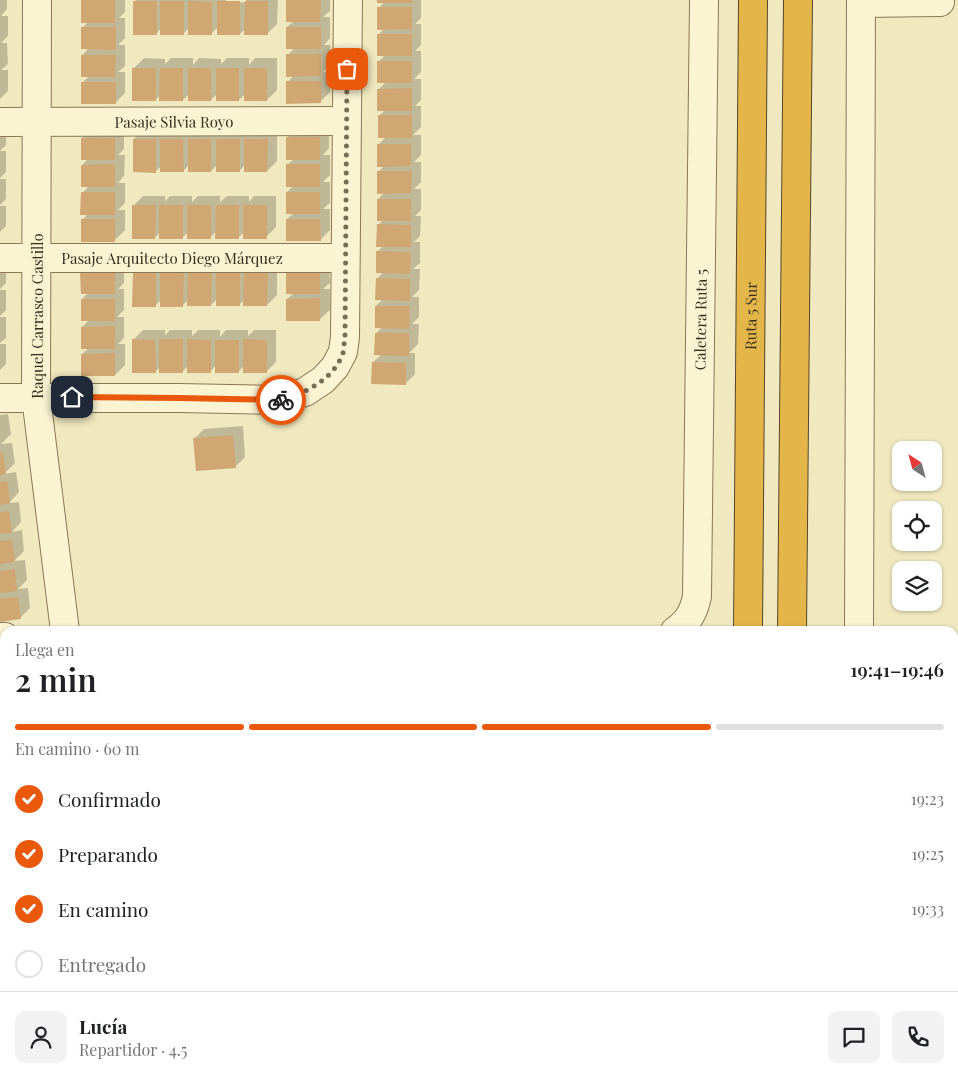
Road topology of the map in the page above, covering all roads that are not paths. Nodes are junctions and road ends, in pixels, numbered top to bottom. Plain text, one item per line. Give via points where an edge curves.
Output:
1 (37, 0) edge
2 (348, 0) edge
3 (704, 0) edge
4 (753, 0) edge
5 (798, 0) edge
6 (861, 2) edge
7 (946, 3) edge
8 (346, 121) junction
9 (0, 122) edge
10 (36, 122) junction
11 (0, 258) edge
12 (36, 258) junction
13 (345, 258) junction
14 (36, 397) junction
15 (0, 398) edge
16 (64, 626) edge
17 (682, 626) edge
18 (748, 626) edge
19 (792, 626) edge
20 (859, 626) edge

1 - 10 street, Raquel Carrasco Castillo
2 - 8 street
3 - 17 street, Caletera Ruta 5 via 697,596 690,617
4 - 18 highway, Ruta 5 Sur
5 - 19 highway
6 - 7 street
6 - 20 street
8 - 10 street, Pasaje Silvia Royo
8 - 13 street
9 - 10 street, Pasaje Silvia Royo
10 - 12 street, Raquel Carrasco Castillo
11 - 12 street, Pasaje Arquitecto Diego Márquez
12 - 13 street, Pasaje Arquitecto Diego Márquez
12 - 14 street, Raquel Carrasco Castillo
13 - 14 street via 343,352 323,380 305,392 280,400
14 - 15 street
14 - 16 street, Raquel Carrasco Castillo

